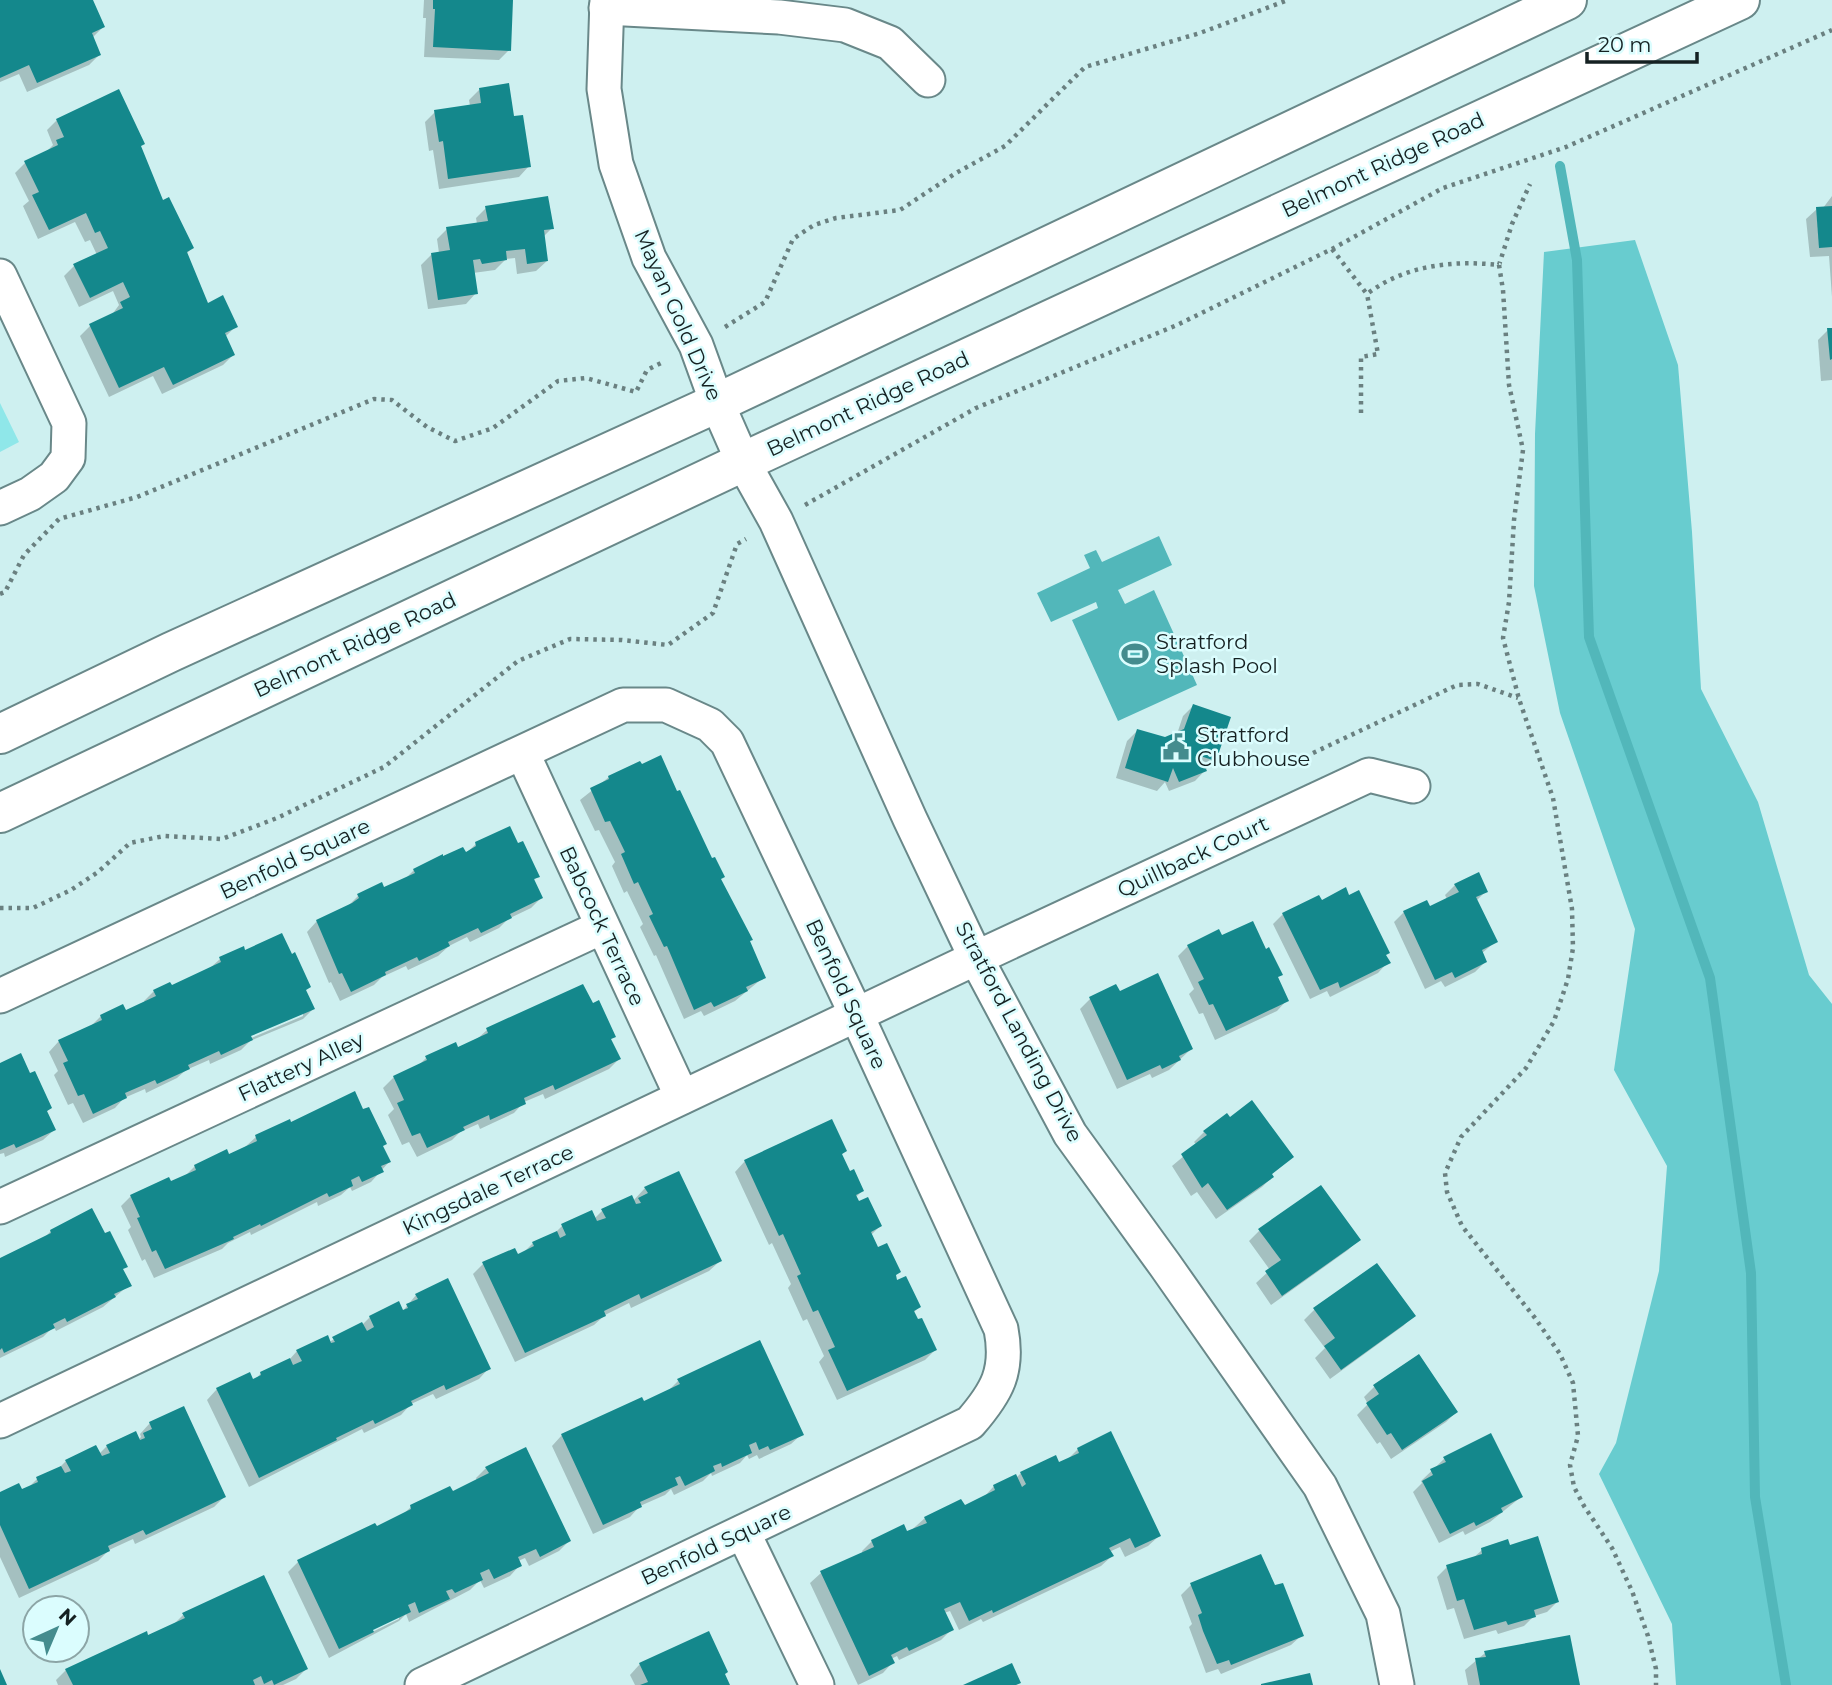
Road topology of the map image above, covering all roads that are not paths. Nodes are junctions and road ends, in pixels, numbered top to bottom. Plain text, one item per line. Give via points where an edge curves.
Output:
1 (1567, 0) edge
2 (1740, 0) edge
3 (607, 4) edge
4 (928, 80) dead end
5 (0, 276) edge
6 (717, 403) junction
7 (743, 462) junction
8 (0, 508) edge
9 (0, 734) edge
10 (523, 754) junction
11 (1413, 786) dead end
12 (0, 813) edge
13 (602, 927) junction
14 (975, 958) junction
15 (0, 996) edge
16 (857, 1016) junction
17 (682, 1097) junction
18 (0, 1207) edge
19 (0, 1421) edge
20 (743, 1532) junction
21 (422, 1685) edge
22 (817, 1685) edge
23 (1397, 1685) edge

1 - 6 main road
2 - 7 main road, Belmont Ridge Road
3 - 4 street via 845,25 890,43
3 - 6 street, Mayan Gold Drive via 604,89 616,164 649,258 696,345
5 - 8 street via 69,423 68,458 54,477
6 - 7 street, Mayan Gold Drive
6 - 9 main road
7 - 12 main road, Belmont Ridge Road
7 - 14 street, Stratford Landing Drive via 776,521
10 - 13 street, Babcock Terrace
10 - 15 street, Benfold Square
10 - 16 street, Benfold Square via 623,705 666,705 710,725 727,742
11 - 14 street, Quillback Court via 1368,775
13 - 17 street, Babcock Terrace
13 - 18 street, Flattery Alley
14 - 16 street, Kingsdale Terrace
14 - 23 street, Stratford Landing Drive via 1070,1134 1320,1486 1383,1614
16 - 17 street, Kingsdale Terrace
16 - 20 street, Benfold Square via 1001,1329 1005,1350 1000,1379 971,1423
17 - 19 street, Kingsdale Terrace
20 - 21 street, Benfold Square
20 - 22 street

